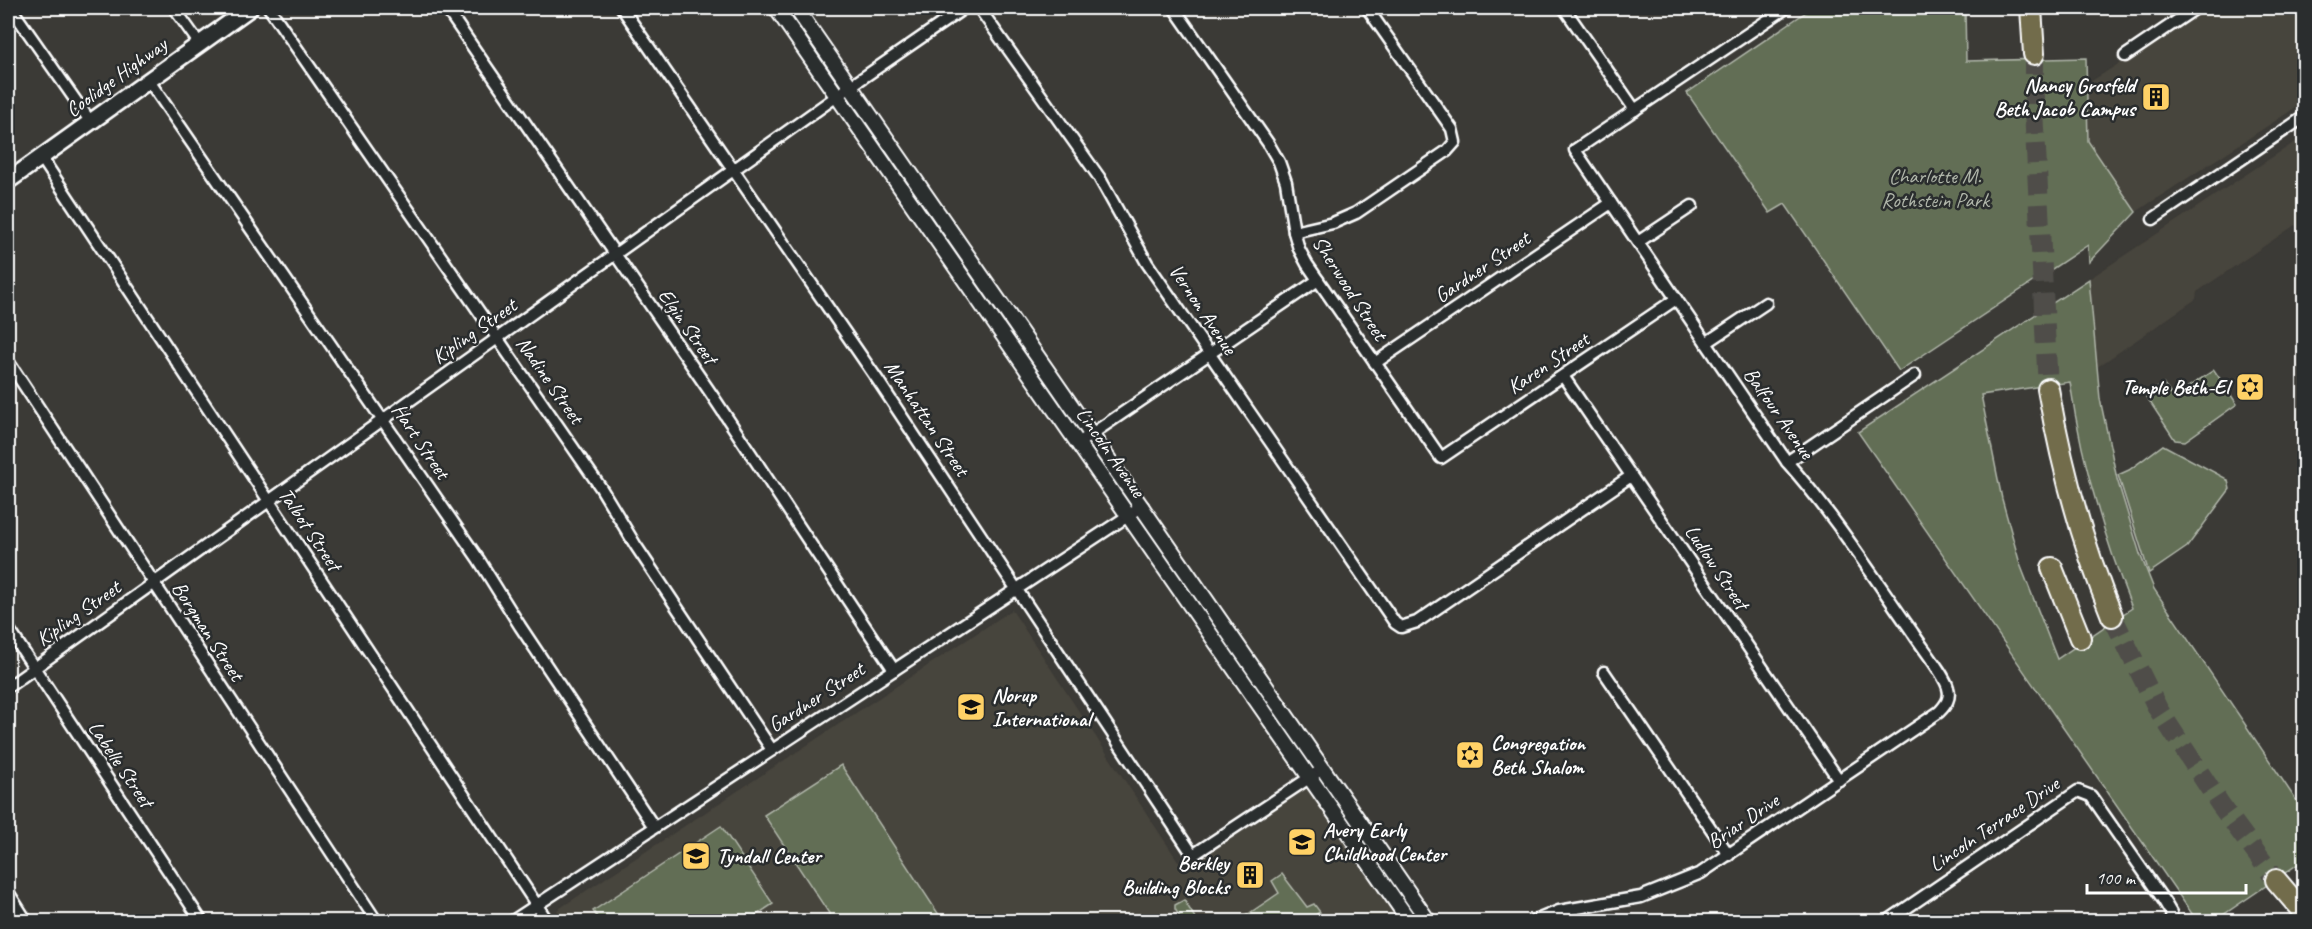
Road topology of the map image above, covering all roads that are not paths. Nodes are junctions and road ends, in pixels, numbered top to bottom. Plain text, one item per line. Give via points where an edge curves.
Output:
1 (11, 8) edge
2 (174, 8) edge
3 (250, 8) edge
4 (269, 8) edge
5 (446, 8) edge
6 (622, 8) edge
7 (776, 8) edge
8 (796, 8) edge
9 (964, 8) edge
10 (980, 8) edge
11 (1174, 8) edge
12 (1367, 8) edge
13 (1564, 8) edge
14 (1786, 8) edge
15 (2031, 8) edge
16 (2196, 8) edge
17 (1768, 12) edge
18 (199, 43) junction
19 (2034, 54) tunnel mouth
20 (2125, 56) dead end
21 (149, 81) junction
22 (850, 86) junction
23 (837, 96) junction
24 (1635, 110) junction
25 (2304, 117) edge
26 (90, 121) junction
27 (41, 157) junction
28 (734, 170) junction
29 (8, 181) edge
30 (1611, 203) junction
31 (1692, 206) dead end
32 (2152, 219) dead end
33 (1294, 232) junction
34 (1638, 242) junction
35 (615, 254) junction
36 (1318, 280) junction
37 (1676, 299) junction
38 (1766, 303) dead end
39 (497, 338) junction
40 (1706, 343) junction
41 (1210, 354) junction
42 (8, 362) edge
43 (1375, 363) junction
44 (1915, 375) dead end
45 (1563, 376) junction
46 (2048, 389) tunnel mouth
47 (382, 420) junction
48 (1093, 433) junction
49 (1080, 442) junction
50 (1441, 458) joint
51 (1787, 462) junction
52 (1631, 476) junction
53 (268, 501) junction
54 (1143, 506) junction
55 (1130, 515) junction
56 (2052, 568) dead end
57 (154, 583) junction
58 (1016, 589) junction
59 (2112, 616) tunnel mouth
60 (8, 628) edge
61 (2080, 638) dead end
62 (34, 668) junction
63 (894, 670) junction
64 (1604, 672) dead end
65 (8, 687) edge
66 (1949, 698) joint
67 (772, 750) junction
68 (1324, 768) junction
69 (1310, 777) junction
70 (1839, 780) junction
71 (1362, 823) junction
72 (654, 827) junction
73 (1348, 831) junction
74 (1729, 855) junction
75 (2276, 880) tunnel mouth
76 (8, 892) edge
77 (537, 905) junction
78 (1419, 906) junction
79 (2304, 913) edge
80 (1408, 918) edge
81 (27, 921) edge
82 (202, 921) edge
83 (377, 921) edge
84 (512, 921) edge
85 (548, 921) edge
86 (1429, 921) edge
87 (1532, 921) edge
88 (1886, 921) edge
89 (2172, 921) edge

1 - 26 street
2 - 18 street
3 - 18 main road, Coolidge Highway
4 - 39 street, Nadine Street
5 - 35 street, Elgin Street
6 - 28 street, Manhattan Street
7 - 23 street, Lincoln Avenue
8 - 22 street, Lincoln Avenue
9 - 22 street, Kipling Street
10 - 41 street, Vernon Avenue via 1099,177 1148,263
11 - 33 street, Sherwood Street via 1279,162
12 - 33 street via 1452,129 1455,142 1356,213
13 - 24 street
14 - 17 street
15 - 19 highway
16 - 20 street
17 - 24 street
18 - 21 main road, Coolidge Highway
21 - 26 main road, Coolidge Highway
21 - 47 street, Hart Street
22 - 23 street, Kipling Street
22 - 48 street, Lincoln Avenue
23 - 28 street, Kipling Street
23 - 49 street, Lincoln Avenue
24 - 30 street, Balfour Avenue via 1575,150
25 - 32 street
26 - 27 main road, Coolidge Highway
27 - 29 main road, Coolidge Highway
27 - 53 street, Talbot Street
28 - 35 street, Kipling Street
28 - 58 street, Manhattan Street
30 - 34 street, Balfour Avenue
30 - 43 street, Gardner Street
31 - 34 street
33 - 36 street, Sherwood Street via 1299,249
34 - 37 street, Balfour Avenue
35 - 39 street, Kipling Street
35 - 63 street, Elgin Street
36 - 41 street
36 - 43 street, Sherwood Street
37 - 40 street, Balfour Avenue
37 - 45 street, Karen Street
38 - 40 street
39 - 47 street, Kipling Street
39 - 67 street, Nadine Street via 601,488
40 - 51 street, Balfour Avenue
41 - 48 street
41 - 52 street, Vernon Avenue via 1388,614 1401,627 1418,622
42 - 57 street, Borgman Street
43 - 50 street, Sherwood Street
44 - 51 street
45 - 50 street, Karen Street
45 - 52 street, Ludlow Street
46 - 59 highway via 2077,519
47 - 53 street, Kipling Street
47 - 72 street, Hart Street via 491,577
48 - 49 street
48 - 54 street, Lincoln Avenue
49 - 55 street, Lincoln Avenue
51 - 66 street, Balfour Avenue via 1819,498 1913,634 1947,684
52 - 70 street, Ludlow Street
53 - 57 street, Kipling Street
53 - 77 street, Talbot Street
54 - 55 street, Gardner Street
54 - 68 street, Lincoln Avenue
55 - 58 street, Gardner Street
55 - 69 street, Lincoln Avenue
56 - 61 highway
57 - 62 street, Kipling Street
57 - 83 street, Borgman Street
58 - 63 street, Gardner Street
58 - 69 street, Manhattan Street via 1193,855
60 - 62 street, Labelle Street
62 - 65 street, Kipling Street
62 - 82 street, Labelle Street
63 - 67 street, Gardner Street
64 - 74 street
66 - 70 street, Briar Drive via 1939,712
67 - 72 street, Gardner Street
68 - 69 street
68 - 71 street, Lincoln Avenue
69 - 73 street, Lincoln Avenue
70 - 74 street, Briar Drive
71 - 73 street
71 - 78 street, Lincoln Avenue
72 - 77 street, Gardner Street
73 - 80 street, Lincoln Avenue
74 - 87 street, Briar Drive via 1692,878 1641,897 1559,911
75 - 79 highway
76 - 81 street
77 - 84 street, Gardner Street
77 - 85 street, Talbot Street
78 - 80 street
78 - 86 street, Lincoln Avenue
88 - 89 street, Lincoln Terrace Drive via 2078,791 2091,796 2164,902

